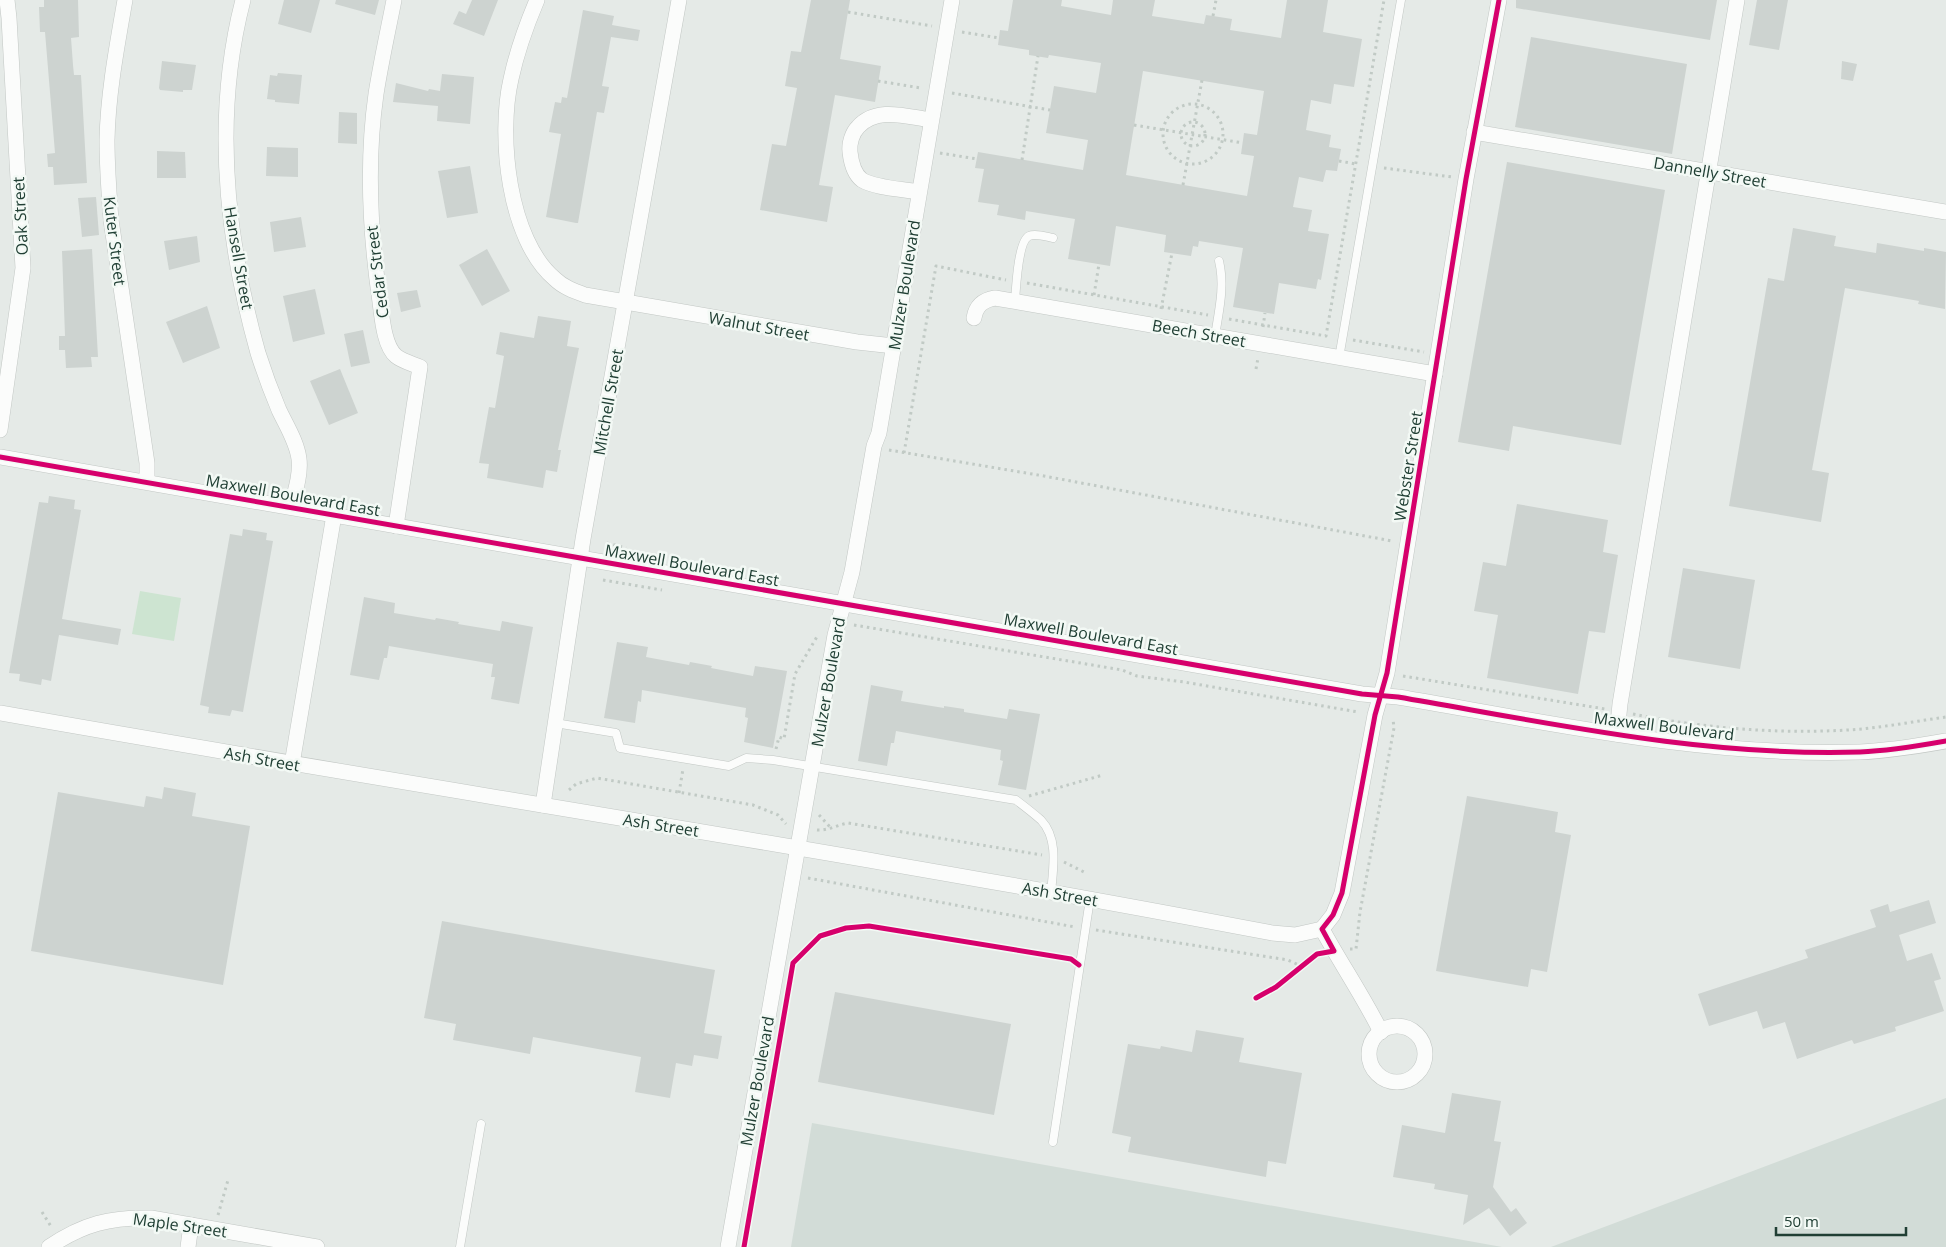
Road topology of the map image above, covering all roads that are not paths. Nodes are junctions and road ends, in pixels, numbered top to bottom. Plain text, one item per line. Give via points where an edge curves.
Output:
1 (7, 0) edge
2 (125, 0) edge
3 (243, 0) edge
4 (394, 0) edge
5 (537, 0) edge
6 (679, 0) edge
7 (952, 0) edge
8 (1401, 0) edge
9 (1499, 0) edge
10 (1737, 0) edge
11 (931, 120) junction
12 (1474, 132) junction
13 (1707, 172) junction
14 (919, 192) junction
15 (1946, 212) edge
16 (1054, 238) dead end
17 (1219, 261) dead end
18 (625, 302) junction
19 (1015, 302) junction
20 (974, 318) dead end
21 (1216, 336) junction
22 (5, 344) edge
23 (894, 346) junction
24 (1339, 358) junction
25 (1435, 374) junction
26 (0, 430) edge
27 (0, 457) edge
28 (146, 481) junction
29 (291, 507) junction
30 (334, 514) junction
31 (396, 526) junction
32 (581, 557) junction
33 (843, 604) junction
34 (1380, 695) junction
35 (0, 713) edge
36 (555, 723) junction
37 (1617, 734) junction
38 (1946, 741) edge
39 (292, 764) junction
40 (813, 766) junction
41 (543, 805) junction
42 (798, 848) junction
43 (1050, 893) junction
44 (1090, 899) junction
45 (1322, 929) junction
46 (1381, 1032) dead end
47 (481, 1124) dead end
48 (1052, 1142) dead end
49 (191, 1225) junction
50 (49, 1247) edge
51 (188, 1247) edge
52 (317, 1247) edge
53 (460, 1247) edge
54 (728, 1247) edge

1 - 22 street, Oak Street via 22,268 20,292
2 - 28 street, Kuter Street via 109,114 108,183 147,463
3 - 29 street, Hansell Street via 227,109 229,211 240,278 258,353 298,449 300,461
4 - 31 street, Cedar Street via 376,94 370,192 372,244 389,348 396,357 420,367
5 - 18 street, Walnut Street via 521,39 507,101 508,166 516,211 528,245 555,280 585,295
6 - 18 street, Mitchell Street
7 - 11 street, Mulzer Boulevard
8 - 24 lane
9 - 12 street, Webster Street
10 - 13 street
11 - 14 street, Mulzer Boulevard
11 - 14 street via 876,115 864,121 854,132 850,148 851,164 861,179
12 - 13 street, Dannelly Street
12 - 25 street, Webster Street
13 - 15 street, Dannelly Street
13 - 37 street
14 - 23 street, Mulzer Boulevard
16 - 19 lane via 1035,235 1024,240
17 - 21 lane via 1222,291
18 - 23 street, Walnut Street
18 - 32 street, Mitchell Street
19 - 20 street, Beech Street via 995,298 987,300 979,305
19 - 21 street, Beech Street
21 - 24 street, Beech Street
22 - 26 street, Oak Street
23 - 33 street, Mulzer Boulevard via 852,572
24 - 25 street, Beech Street
25 - 34 street, Webster Street via 1387,673
27 - 28 street, Maxwell Boulevard East
28 - 29 street, Maxwell Boulevard East
29 - 30 street, Maxwell Boulevard East
30 - 31 street, Maxwell Boulevard East
30 - 39 street
31 - 32 street, Maxwell Boulevard East
32 - 33 street, Maxwell Boulevard East
32 - 36 street, Mitchell Street
33 - 34 street, Maxwell Boulevard East
33 - 40 street, Mulzer Boulevard
34 - 37 street, Maxwell Boulevard
34 - 45 street, Webster Street via 1342,893 1333,915
35 - 39 street, Ash Street
36 - 40 lane via 616,733 620,748 685,759 729,766 746,758
36 - 41 street, Mitchell Street
37 - 38 street, Maxwell Boulevard via 1718,747 1786,751 1860,752
39 - 41 street, Ash Street
40 - 42 street, Mulzer Boulevard
40 - 43 lane via 1016,800 1042,821 1051,838 1054,858
41 - 42 street, Ash Street
42 - 43 street, Ash Street
42 - 54 street, Mulzer Boulevard
43 - 44 street, Ash Street
44 - 45 street, Ash Street via 1272,933 1295,935
44 - 48 lane
45 - 46 street
47 - 53 lane
49 - 50 street, Maple Street via 150,1218 110,1220 75,1230
49 - 51 street
49 - 52 street, Maple Street

